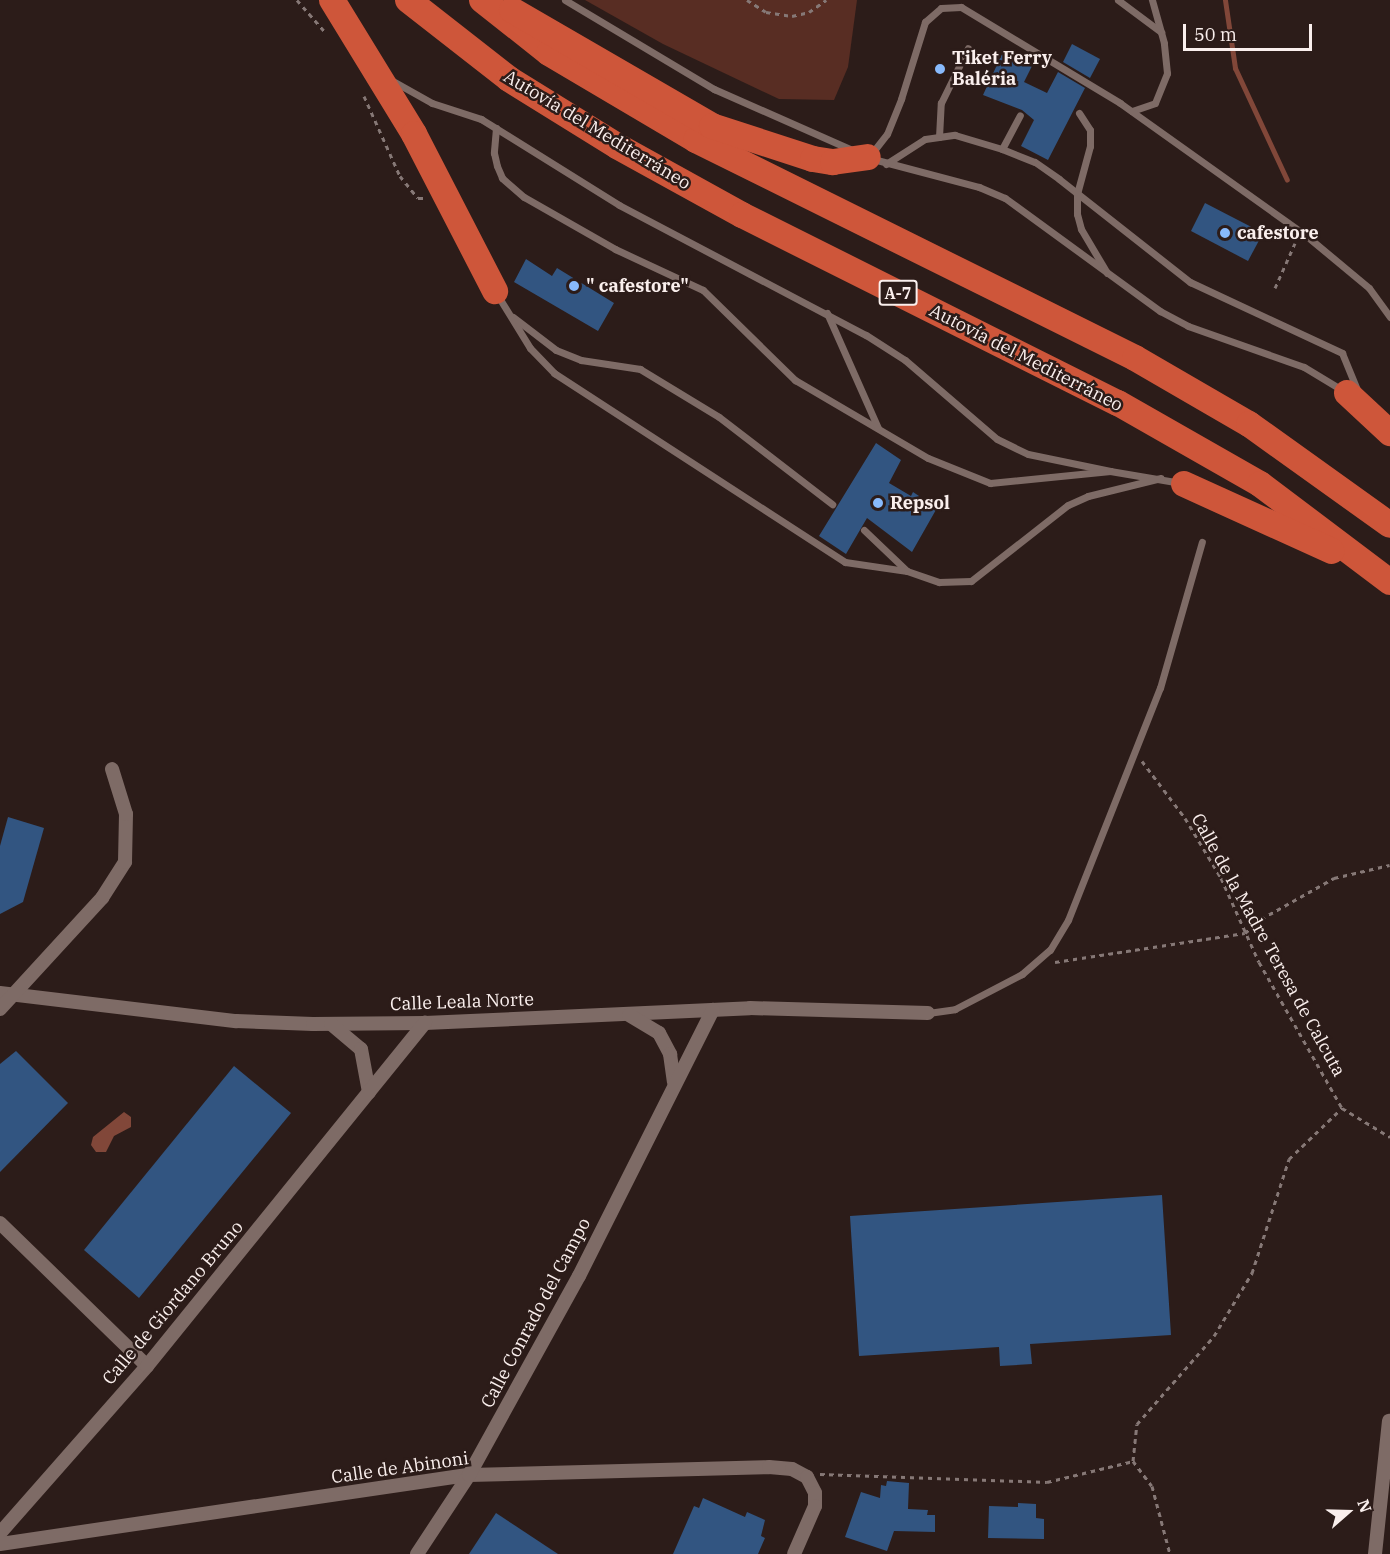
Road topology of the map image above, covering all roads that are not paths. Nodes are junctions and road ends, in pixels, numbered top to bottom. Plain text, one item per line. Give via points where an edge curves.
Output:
1 (332, 0) edge
2 (408, 0) edge
3 (482, 0) edge
4 (490, 0) edge
5 (565, 0) edge
6 (956, 0) edge
7 (1118, 0) edge
8 (1152, 0) edge
9 (961, 7) junction
10 (1161, 32) junction
11 (968, 48) dead end
12 (367, 54) junction
13 (1132, 111) junction
14 (1079, 113) dead end
15 (1020, 115) dead end
16 (496, 128) junction
17 (939, 137) junction
18 (1002, 149) junction
19 (877, 161) junction
20 (1077, 194) junction
21 (1113, 279) junction
22 (495, 291) joint
23 (827, 312) junction
24 (511, 316) junction
25 (1390, 317) edge
26 (1347, 393) joint
27 (1382, 426) edge
28 (878, 428) junction
29 (1110, 471) junction
30 (1173, 481) junction
31 (832, 504) dead end
32 (1390, 525) edge
33 (864, 530) dead end
34 (1202, 542) dead end
35 (907, 571) junction
36 (1387, 579) edge
37 (112, 769) dead end
38 (7, 994) edge
39 (0, 1009) edge
40 (713, 1010) junction
41 (928, 1013) joint
42 (624, 1014) junction
43 (329, 1023) junction
44 (425, 1023) junction
45 (674, 1082) junction
46 (369, 1092) junction
47 (0, 1222) edge
48 (147, 1366) junction
49 (1389, 1421) edge
50 (469, 1475) junction
51 (0, 1533) edge
52 (0, 1544) edge
53 (417, 1554) edge
54 (794, 1554) edge
55 (1375, 1554) edge

1 - 12 highway
2 - 36 highway, Autovía del Mediterráneo / A-7 via 509,79 617,146 742,215 1118,403 1260,484
3 - 32 highway, A-7 via 549,53 696,140 1135,358 1239,418
4 - 19 highway via 534,20 712,126 813,159
5 - 19 lane via 714,89
6 - 9 lane
7 - 10 lane
8 - 10 lane
9 - 13 lane
9 - 19 lane via 941,8 925,21
10 - 13 lane via 1167,73 1163,91 1155,103
11 - 17 lane via 941,103
12 - 16 lane via 391,80 411,93 470,113
12 - 22 highway
13 - 25 lane via 1354,274
14 - 20 lane via 1090,130 1090,146
15 - 18 lane
16 - 23 lane via 619,205
16 - 28 lane via 497,166 502,178 524,197 615,249 703,290 795,380
17 - 18 lane via 956,135
17 - 19 lane via 925,139
18 - 20 lane via 1035,162
19 - 21 lane via 979,187 1005,198
20 - 21 lane via 1082,229
20 - 27 lane via 1190,282 1285,323 1342,353
21 - 26 lane via 1188,326 1304,367
22 - 24 lane
23 - 28 lane
23 - 29 lane via 905,360 998,439 1028,454
24 - 31 lane via 531,334 572,357 640,369 719,417
24 - 35 lane via 530,348 554,373 844,562
26 - 27 highway
28 - 29 lane via 928,458 990,483
29 - 30 lane
30 - 35 lane via 1088,496 1068,505 970,581 939,582
30 - 36 highway via 1231,502
33 - 35 lane
34 - 41 lane via 1160,688 1068,920 1050,950 989,993 955,1009
37 - 38 street via 126,814 125,862 102,898
38 - 39 street
38 - 43 street, Calle Leala Norte via 236,1021
40 - 41 street, Calle Leala Norte
40 - 42 street, Calle Leala Norte
40 - 45 street, Calle Conrado del Campo
42 - 44 street, Calle Leala Norte
42 - 45 street via 658,1033 670,1054
43 - 44 street, Calle Leala Norte
43 - 46 street via 361,1049
44 - 46 street, Calle de Giordano Bruno
45 - 50 street, Calle Conrado del Campo via 579,1276
46 - 48 street, Calle de Giordano Bruno
47 - 48 street
48 - 51 street, Calle de Giordano Bruno
49 - 55 street
50 - 52 street, Calle de Abinoni
50 - 53 street, Calle Conrado del Campo
50 - 54 street, Calle de Abinoni via 792,1469 807,1477 815,1492 815,1506

